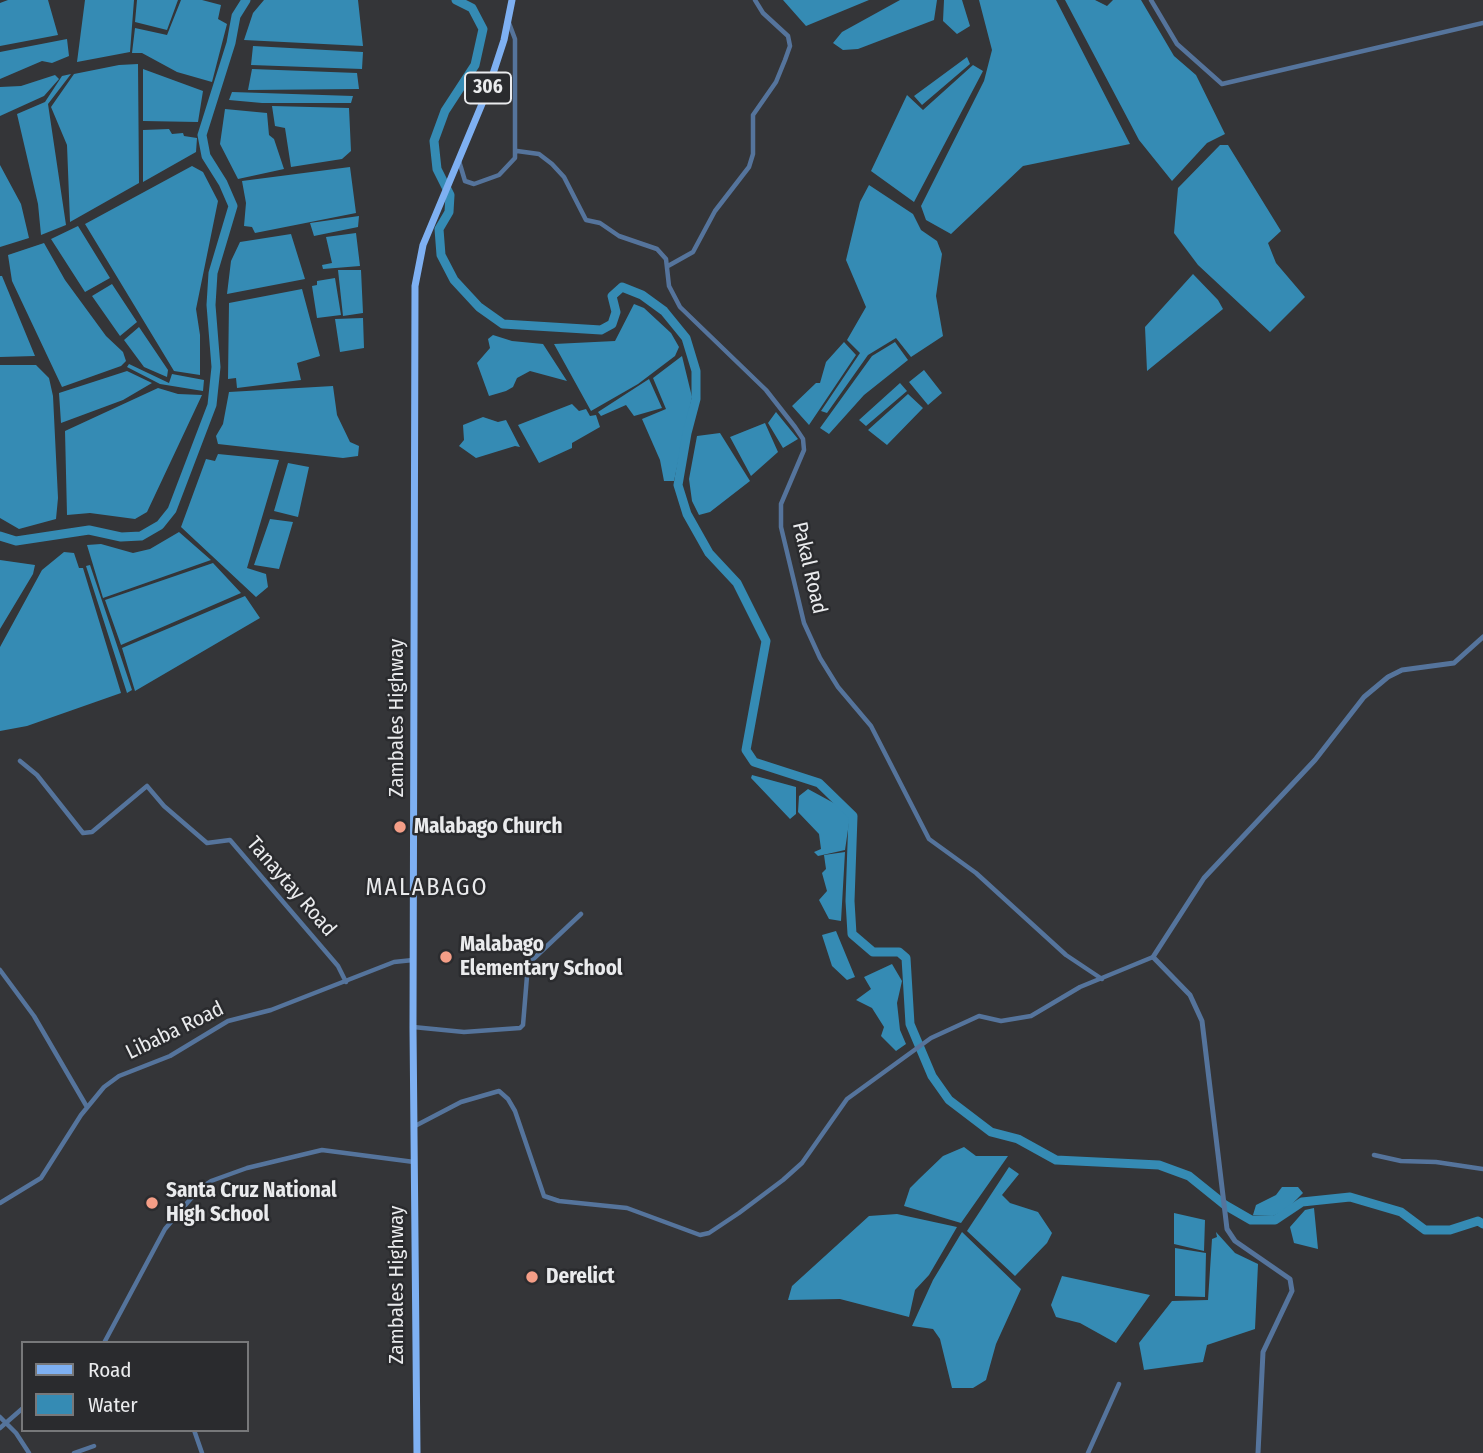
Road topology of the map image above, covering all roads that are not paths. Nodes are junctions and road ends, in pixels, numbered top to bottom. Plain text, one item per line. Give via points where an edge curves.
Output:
1 (513, 0) edge
2 (755, 0) edge
3 (1152, 0) edge
4 (509, 22) junction
5 (1483, 23) edge
6 (517, 151) junction
7 (458, 157) junction
8 (668, 266) junction
9 (1483, 638) edge
10 (20, 761) dead end
11 (581, 914) dead end
12 (1153, 957) junction
13 (414, 960) junction
14 (0, 970) edge
15 (1102, 979) junction
16 (346, 982) junction
17 (413, 1027) junction
18 (87, 1107) junction
19 (415, 1126) junction
20 (1374, 1154) dead end
21 (414, 1161) junction
22 (1483, 1169) edge
23 (0, 1203) edge
24 (105, 1341) edge
25 (1119, 1384) dead end
26 (21, 1410) edge
27 (0, 1417) edge
28 (7, 1422) junction
29 (0, 1428) edge
30 (195, 1432) edge
31 (94, 1446) dead end
32 (29, 1453) edge
33 (74, 1453) edge
34 (202, 1453) edge
35 (417, 1453) edge
36 (1088, 1453) edge
37 (1258, 1453) edge

1 - 4 main road, Zambales Highway / 306
2 - 8 street via 788,36 790,46 776,82 753,115 749,167 715,211 693,253
3 - 5 street via 1177,44 1222,84
4 - 6 street via 515,38
4 - 7 main road, Zambales Highway / 306 via 487,92
6 - 7 street via 504,171 479,184 465,181
6 - 8 street via 539,154 552,164 564,177 586,220 654,246
7 - 13 main road, Zambales Highway / 306 via 420,254 415,308
8 - 15 street, Pakal Road via 669,286 681,307 766,390 803,439 804,450 780,515 804,623 838,687 874,732 924,831 1031,925
9 - 12 street via 1454,663 1402,670 1364,697 1315,760 1204,878
10 - 16 street, Tanaytay Road via 37,775 83,833 92,832 148,786 201,838 212,844 230,840 338,966
11 - 17 street via 528,964 520,1028 464,1032
12 - 15 street
12 - 37 street via 1190,995 1202,1021 1213,1132 1231,1237 1287,1275 1292,1291 1263,1352
13 - 16 street, Libaba Road via 394,962
13 - 17 main road, Zambales Highway / 306
14 - 18 street via 34,1016
15 - 19 street via 1031,1016 1001,1021 979,1016 917,1046 847,1099 802,1163 740,1213 700,1236 626,1208 544,1196 512,1105 499,1091 461,1102
16 - 18 street, Libaba Road via 217,1026 170,1056 119,1076
17 - 19 main road, Zambales Highway / 306
18 - 23 street, Libaba Road via 40,1178
19 - 21 main road, Zambales Highway / 306
20 - 22 street
21 - 24 street via 322,1150 211,1181 165,1228
21 - 35 main road, Zambales Highway / 306
25 - 36 street
26 - 28 street
27 - 28 street
28 - 29 street
28 - 32 street
30 - 34 street
31 - 33 street

